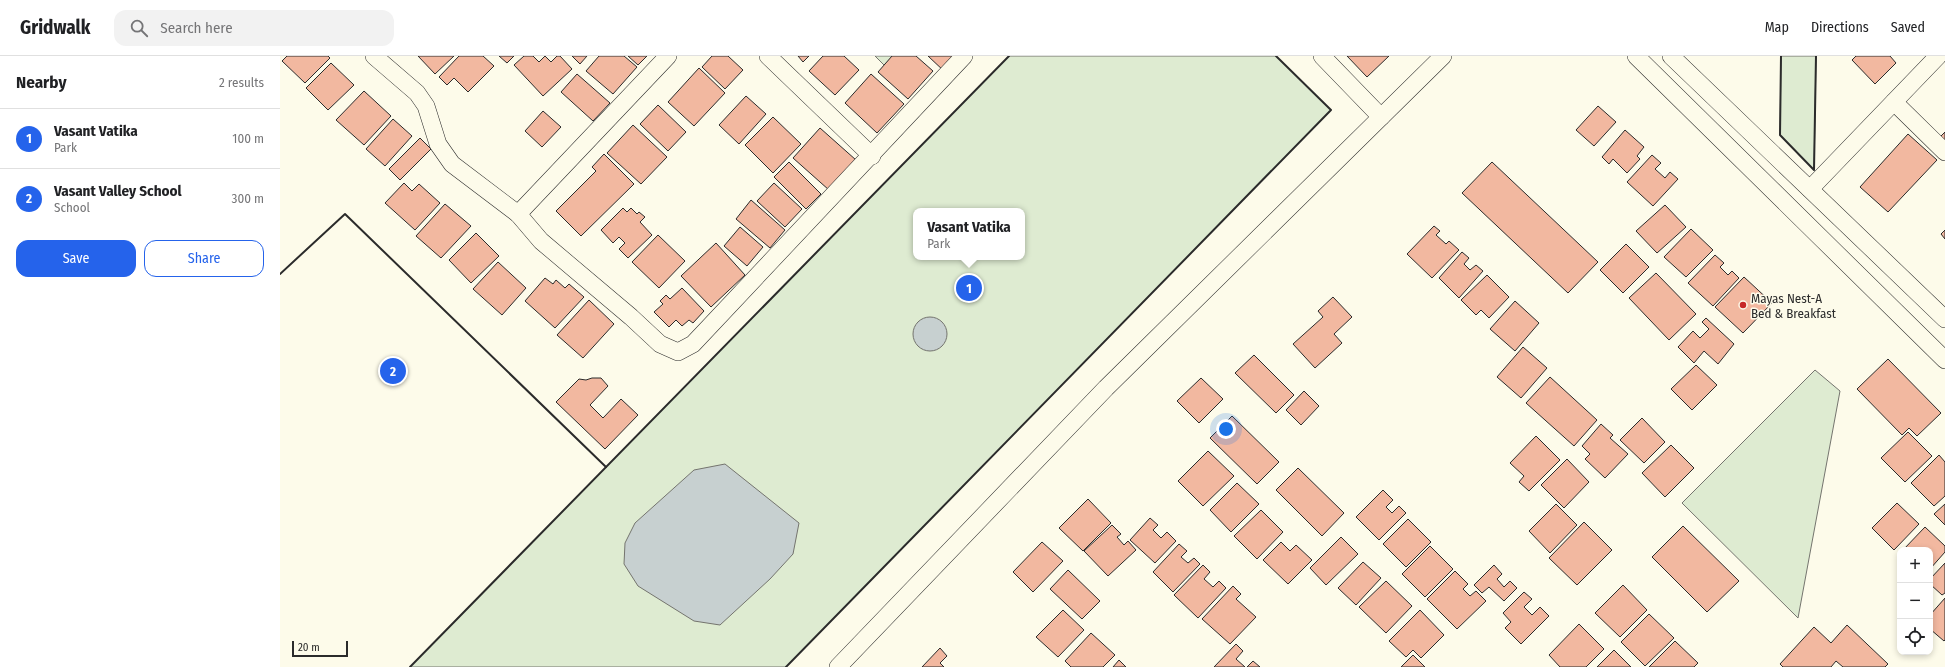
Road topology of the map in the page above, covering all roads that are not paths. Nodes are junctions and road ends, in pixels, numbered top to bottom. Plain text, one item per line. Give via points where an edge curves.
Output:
1 (374, 56) edge
2 (668, 56) edge
3 (768, 56) edge
4 (964, 56) edge
5 (1322, 56) edge
6 (1443, 56) edge
7 (1636, 56) edge
8 (1671, 56) edge
9 (1938, 56) edge
10 (1894, 102) junction
11 (1381, 117) junction
12 (1945, 152) edge
13 (872, 156) junction
14 (1810, 189) junction
15 (518, 214) junction
16 (1888, 264) junction
17 (1872, 290) junction
18 (1944, 317) edge
19 (1945, 360) edge
20 (838, 667) edge

1 - 15 street via 417,93 426,106 438,144 452,164
2 - 15 street
3 - 13 street
4 - 13 street
5 - 11 street
6 - 11 street
7 - 17 street
8 - 14 street
9 - 10 street
10 - 12 street
10 - 14 street
11 - 20 street via 1106,388
13 - 15 street via 693,344 678,352 660,344 571,268 541,241
14 - 16 street
16 - 17 street
16 - 18 street
17 - 19 street

